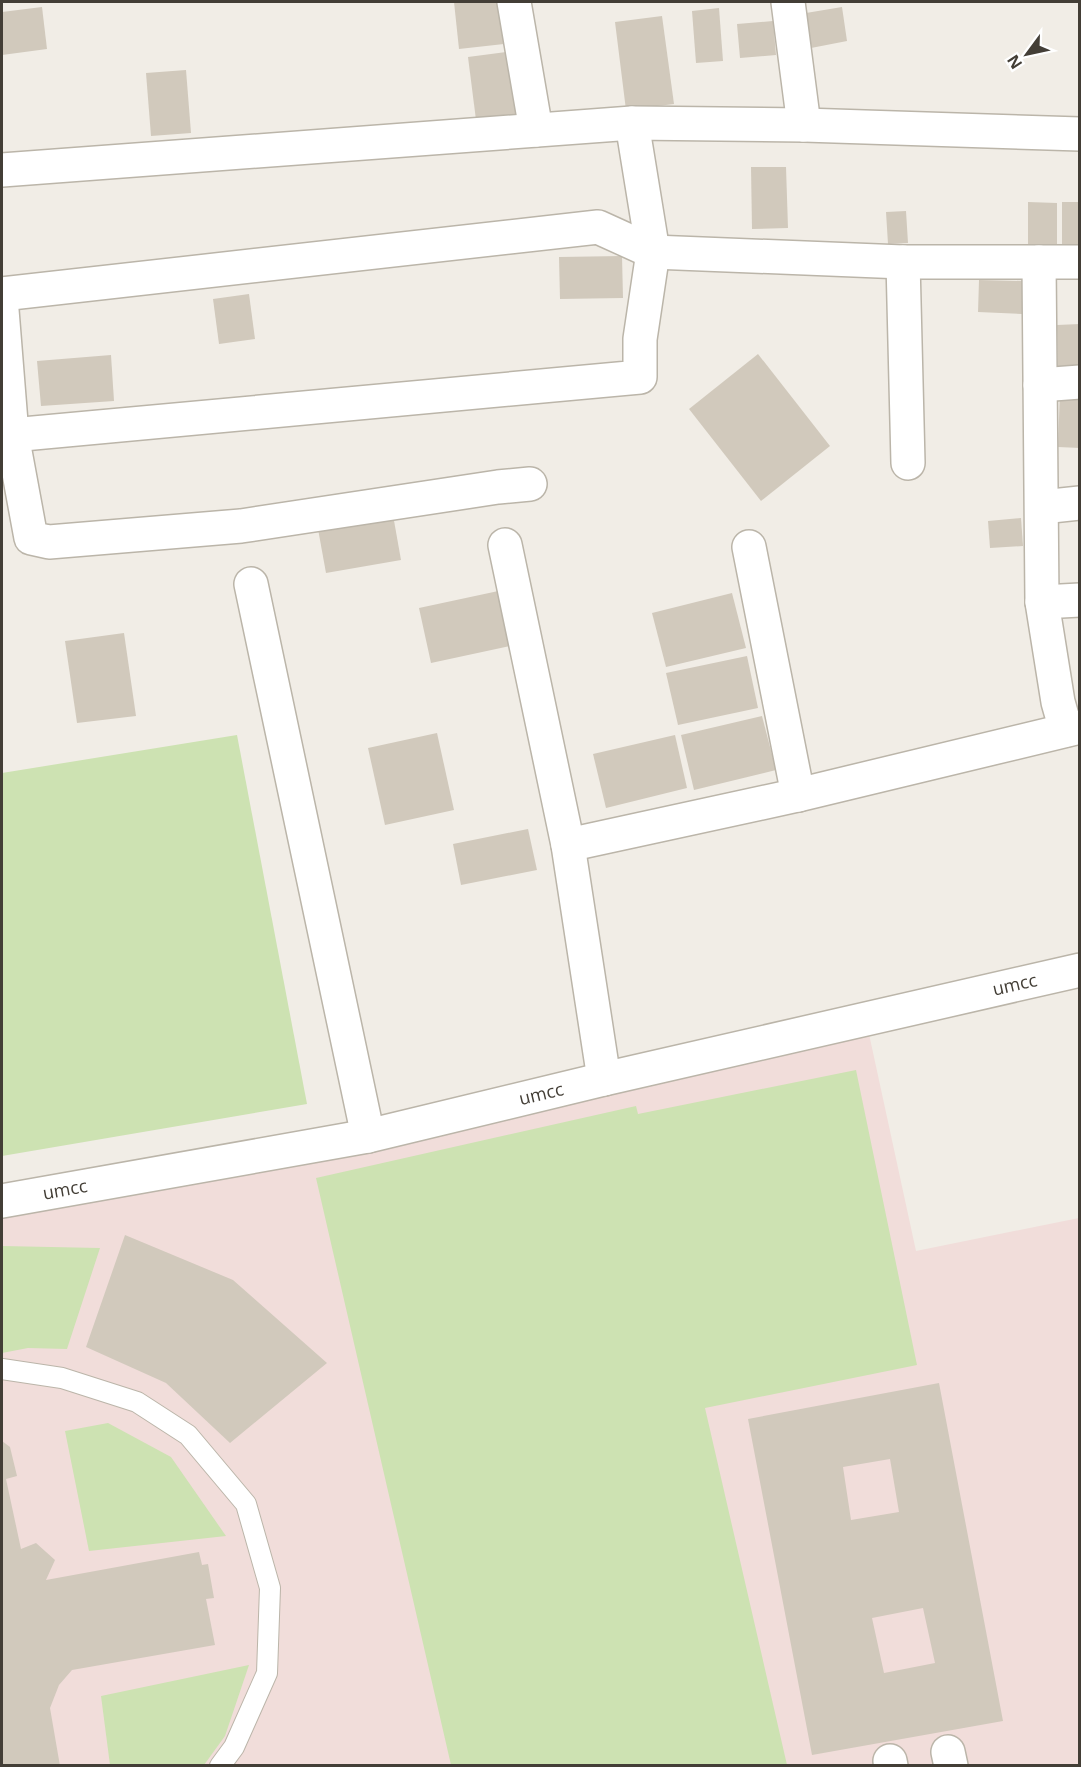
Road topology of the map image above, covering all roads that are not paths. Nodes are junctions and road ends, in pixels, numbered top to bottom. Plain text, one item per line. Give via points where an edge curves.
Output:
1 (514, 2) edge
2 (788, 2) edge
3 (632, 123) junction
4 (804, 125) junction
5 (536, 130) junction
6 (1080, 134) edge
7 (2, 170) edge
8 (653, 252) junction
9 (903, 262) junction
10 (1039, 262) junction
11 (1080, 262) edge
12 (2, 294) edge
13 (2, 310) edge
14 (1080, 382) edge
15 (1040, 385) junction
16 (12, 435) junction
17 (908, 463) dead end
18 (530, 484) dead end
19 (1080, 503) edge
20 (1042, 507) junction
21 (505, 545) dead end
22 (749, 547) dead end
23 (251, 584) dead end
24 (1080, 600) edge
25 (1042, 602) junction
26 (1073, 729) edge
27 (798, 795) junction
28 (568, 845) junction
29 (1080, 970) edge
30 (604, 1079) junction
31 (368, 1136) junction
32 (2, 1201) edge
33 (2, 1369) edge
34 (220, 1766) edge

1 - 5 street
2 - 4 street
3 - 4 street
3 - 5 street
3 - 8 street
4 - 6 street
5 - 7 street
8 - 9 street
8 - 12 street via 598,227
8 - 16 street via 640,339 640,377
9 - 10 street
9 - 17 street
10 - 11 street
10 - 15 street
13 - 16 street
14 - 15 street
15 - 20 street
16 - 18 street via 31,538 49,542 241,526
19 - 20 street
20 - 25 street
21 - 28 street
22 - 27 street
23 - 31 street
24 - 25 street
25 - 26 street via 1059,702
26 - 27 street
27 - 28 street
28 - 30 street
29 - 30 street, umcc
30 - 31 street, umcc
31 - 32 street, umcc
33 - 34 lane via 62,1378 137,1402 188,1435 246,1504 270,1588 267,1673 234,1747

